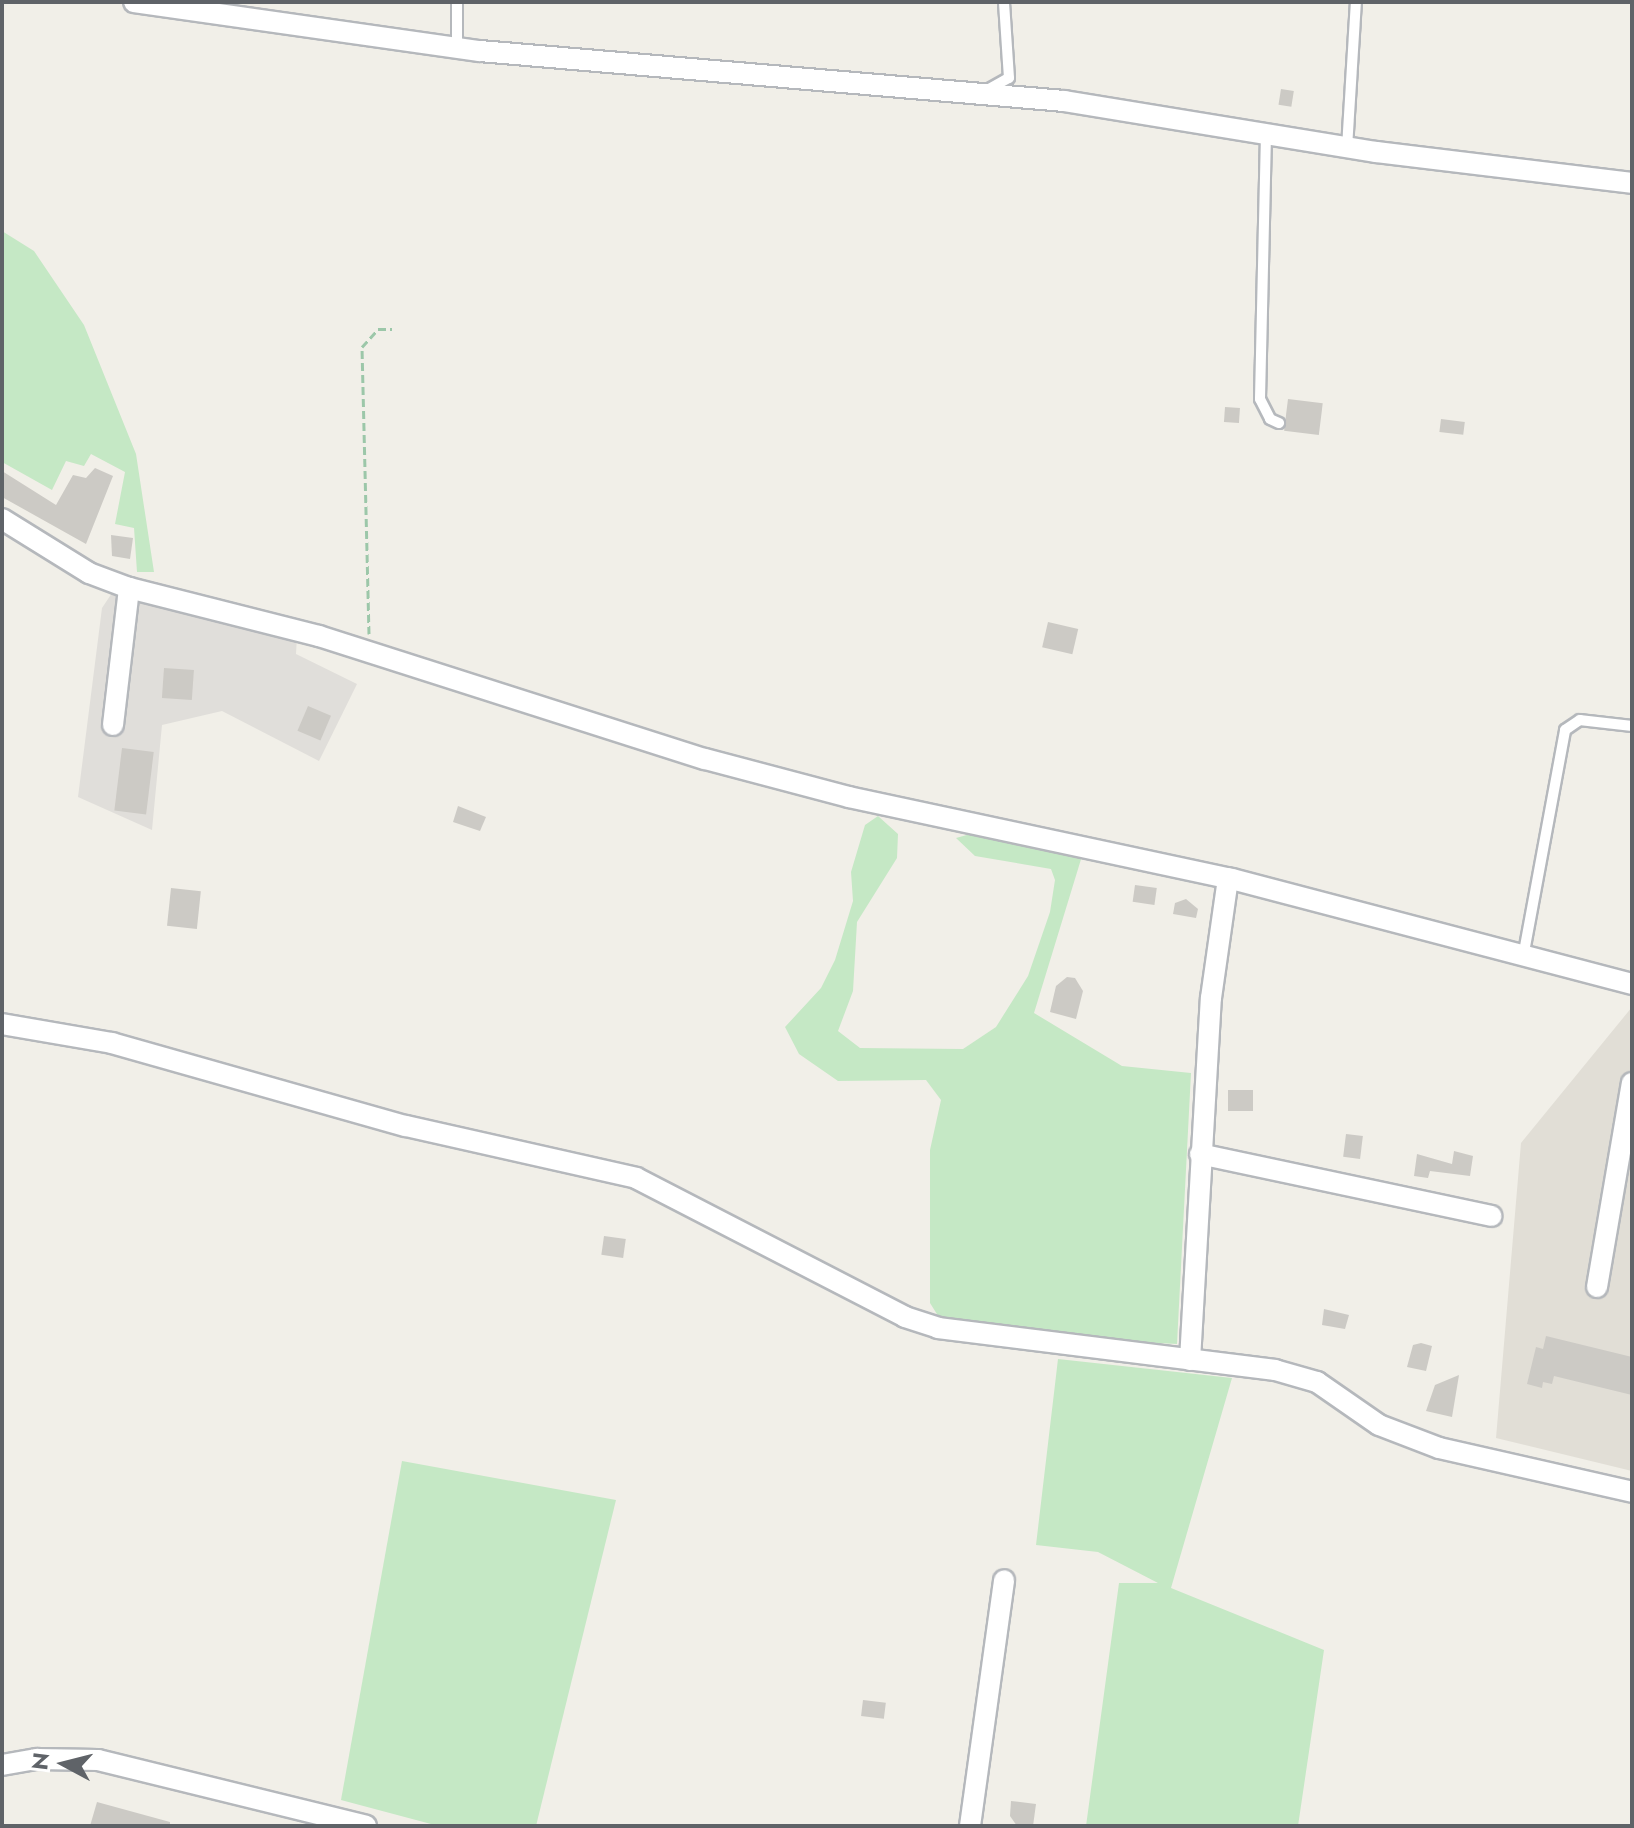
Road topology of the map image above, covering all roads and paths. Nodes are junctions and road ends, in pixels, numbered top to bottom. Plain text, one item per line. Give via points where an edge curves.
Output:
1 (134, 2) edge
2 (457, 2) edge
3 (1004, 2) edge
4 (1356, 2) edge
5 (457, 48) junction
6 (978, 95) junction
7 (1266, 134) junction
8 (1347, 148) junction
9 (1632, 183) edge
10 (392, 329) dead end
11 (1279, 423) dead end
12 (2, 519) edge
13 (129, 588) junction
14 (370, 654) junction
15 (113, 725) dead end
16 (1632, 726) edge
17 (1228, 878) junction
18 (1524, 952) junction
19 (1632, 984) edge
20 (2, 1024) edge
21 (1632, 1083) edge
22 (1200, 1154) junction
23 (1491, 1216) dead end
24 (1597, 1287) dead end
25 (1190, 1360) junction
26 (1632, 1492) edge
27 (1004, 1580) dead end
28 (2, 1765) edge
29 (366, 1826) edge
30 (970, 1826) edge

1 - 5 street
2 - 5 lane
3 - 6 lane via 1009,78
4 - 8 lane
5 - 6 street
6 - 7 street via 1064,101
7 - 8 street
7 - 11 lane via 1260,399 1270,419
8 - 9 street
10 - 14 path via 378,329 362,347
12 - 13 street via 89,573
13 - 14 street
13 - 15 street
14 - 17 street via 705,759 849,797
16 - 18 lane via 1580,720 1565,730
17 - 18 street
17 - 22 street via 1211,998
18 - 19 street
20 - 25 street via 112,1043 406,1126 636,1178 905,1317 938,1328
21 - 24 street
22 - 23 street
22 - 25 street
25 - 26 street via 1275,1370 1317,1382 1379,1425 1439,1448
27 - 30 street
28 - 29 street via 37,1759 98,1760

